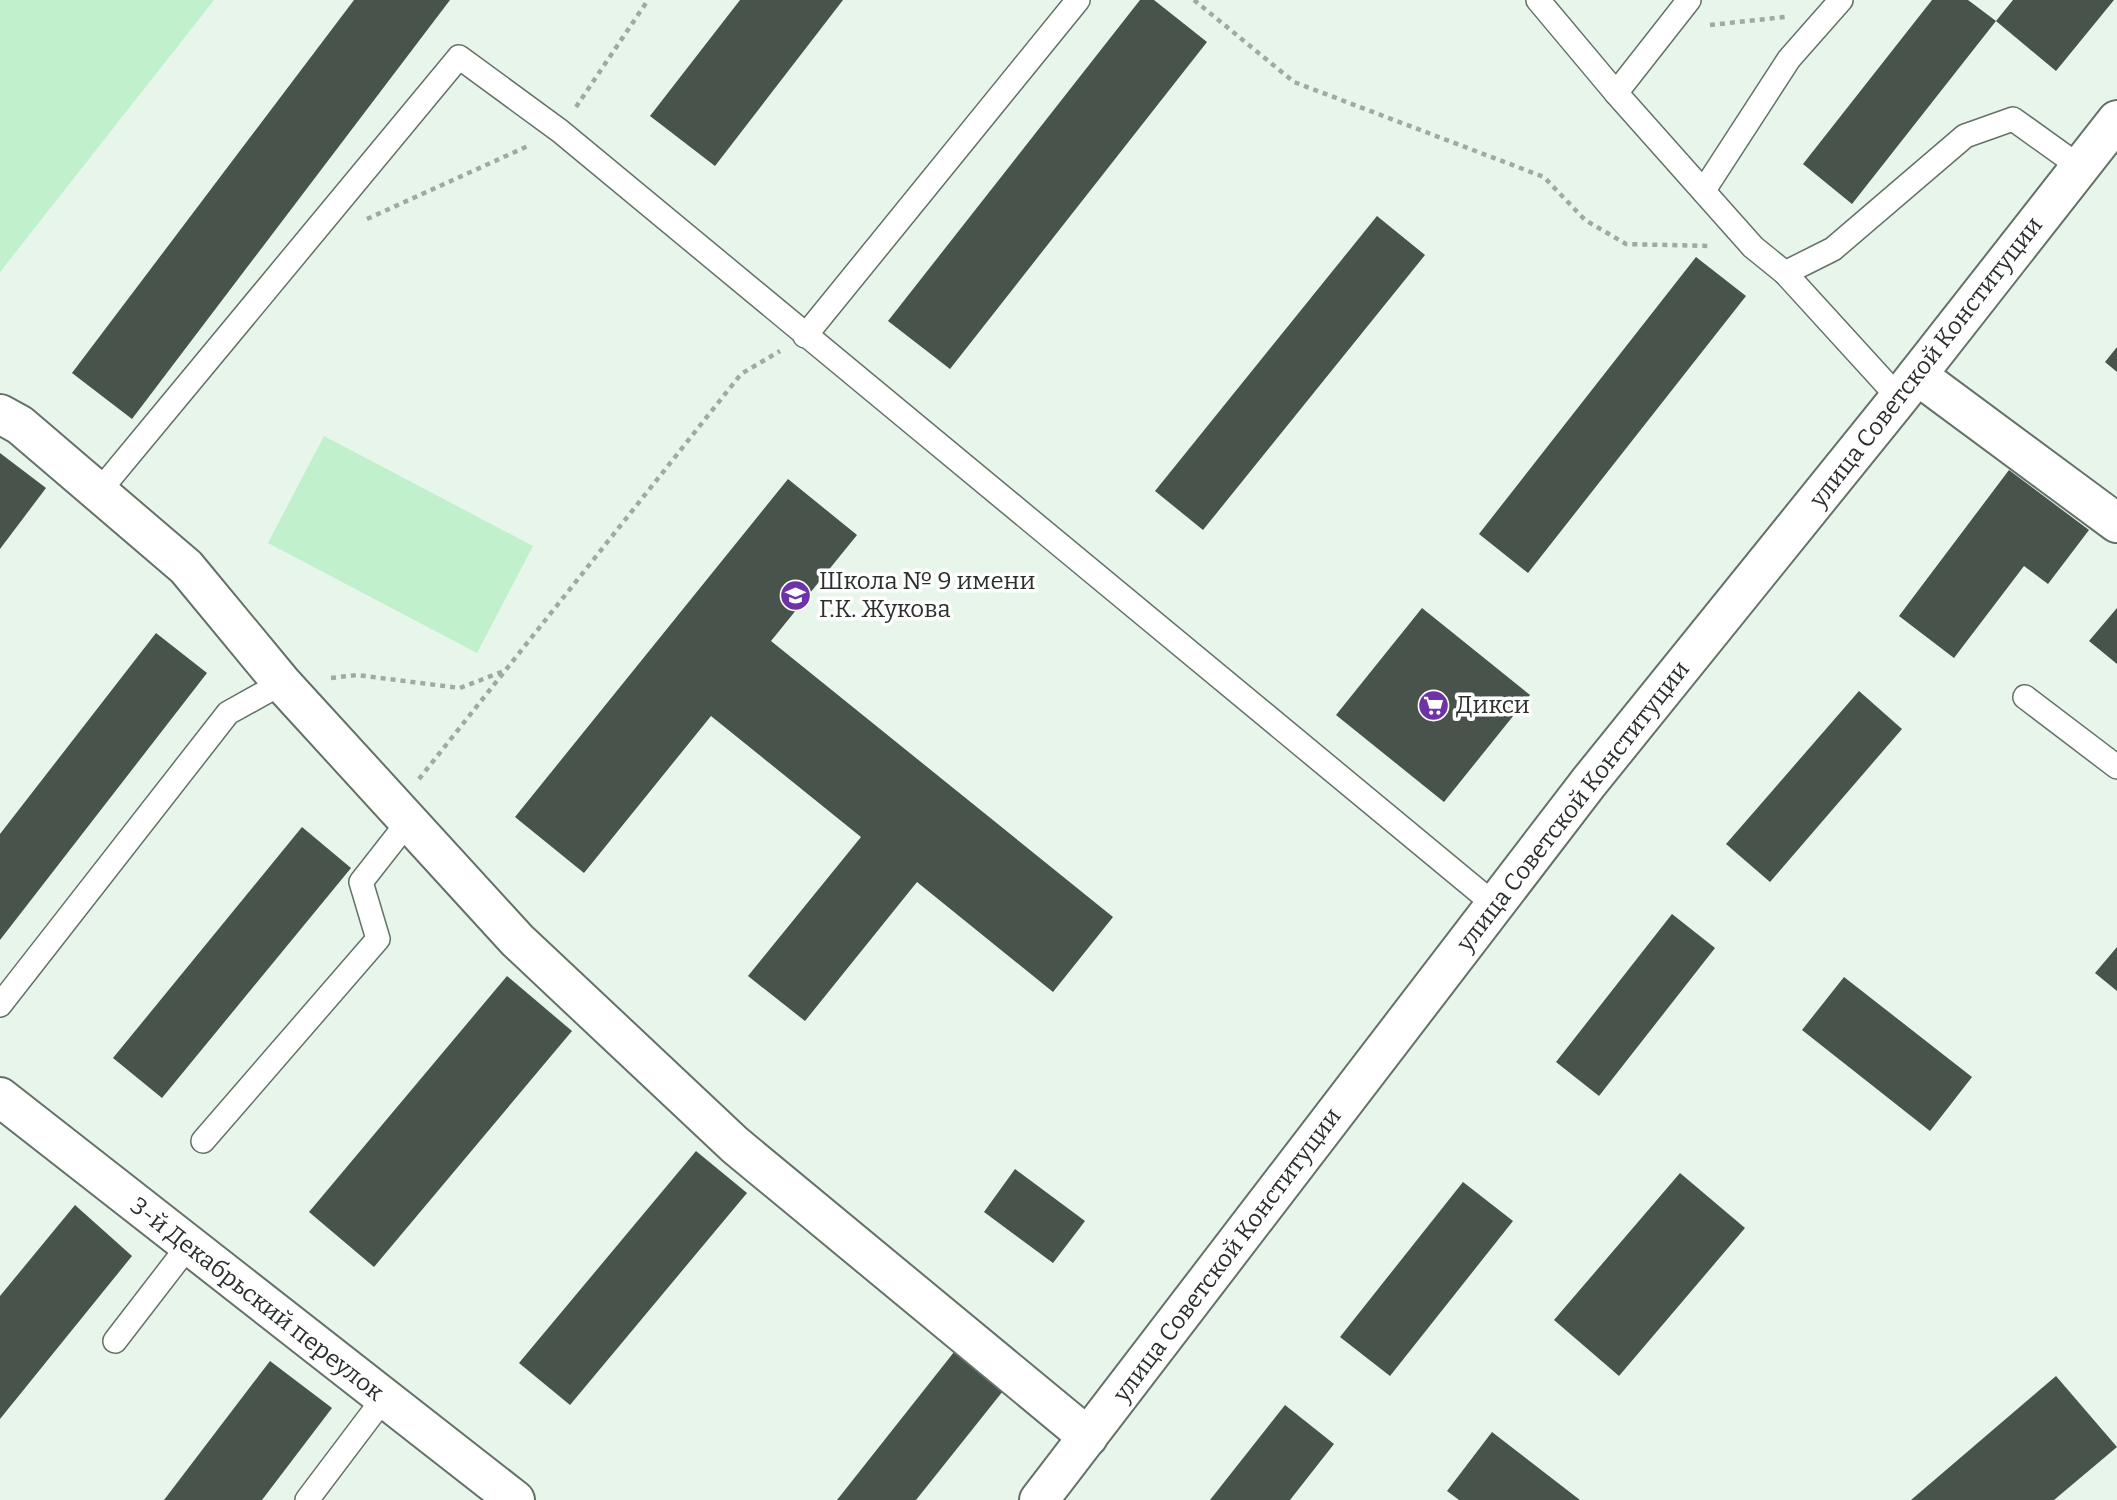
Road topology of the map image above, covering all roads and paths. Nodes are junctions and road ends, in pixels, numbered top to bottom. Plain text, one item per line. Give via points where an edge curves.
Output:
1 (648, 0) edge
2 (1078, 0) edge
3 (1194, 0) edge
4 (1538, 0) edge
5 (1689, 0) edge
6 (1836, 6) edge
7 (1665, 30) junction
8 (1616, 93) junction
9 (2117, 120) edge
10 (560, 131) junction
11 (2080, 167) junction
12 (1704, 190) junction
13 (363, 221) dead end
14 (1754, 247) junction
15 (1785, 274) junction
16 (805, 336) junction
17 (1908, 387) junction
18 (0, 414) edge
19 (111, 477) dead end
20 (2117, 523) edge
21 (506, 670) junction
22 (282, 683) junction
23 (2025, 697) dead end
24 (2117, 767) edge
25 (401, 816) junction
26 (1495, 905) junction
27 (0, 1005) edge
28 (0, 1097) edge
29 (203, 1141) dead end
30 (189, 1245) junction
31 (115, 1341) dead end
32 (384, 1398) junction
33 (1087, 1437) junction
34 (307, 1500) edge
35 (515, 1500) edge
36 (1039, 1500) edge

1 - 10 path
2 - 16 lane
3 - 14 path via 1294,82 1544,177 1584,220 1626,244
4 - 8 lane
5 - 7 lane
6 - 7 path
6 - 12 lane via 1789,59
7 - 8 lane
8 - 12 lane
9 - 11 street, улица Советской Конституции
10 - 13 path
10 - 16 lane
10 - 19 lane via 459,57
11 - 15 lane via 2012,120 1965,136 1833,249
11 - 17 street, улица Советской Конституции
12 - 14 lane
14 - 15 lane
15 - 17 lane
16 - 21 path via 741,374
16 - 26 lane
17 - 20 street
17 - 26 street, улица Советской Конституции via 1588,782
18 - 22 street via 20,425 186,567
21 - 22 path via 460,688 357,675
21 - 25 path
22 - 25 street
22 - 27 lane via 228,713
23 - 24 lane
25 - 29 lane via 361,882 378,939
25 - 33 street via 517,940 735,1145
26 - 33 street, улица Советской Конституции
28 - 30 street, 3-й Декабрьский переулок
30 - 31 lane
30 - 32 street, 3-й Декабрьский переулок
32 - 34 lane
32 - 35 street, 3-й Декабрьский переулок
33 - 36 street, улица Советской Конституции

